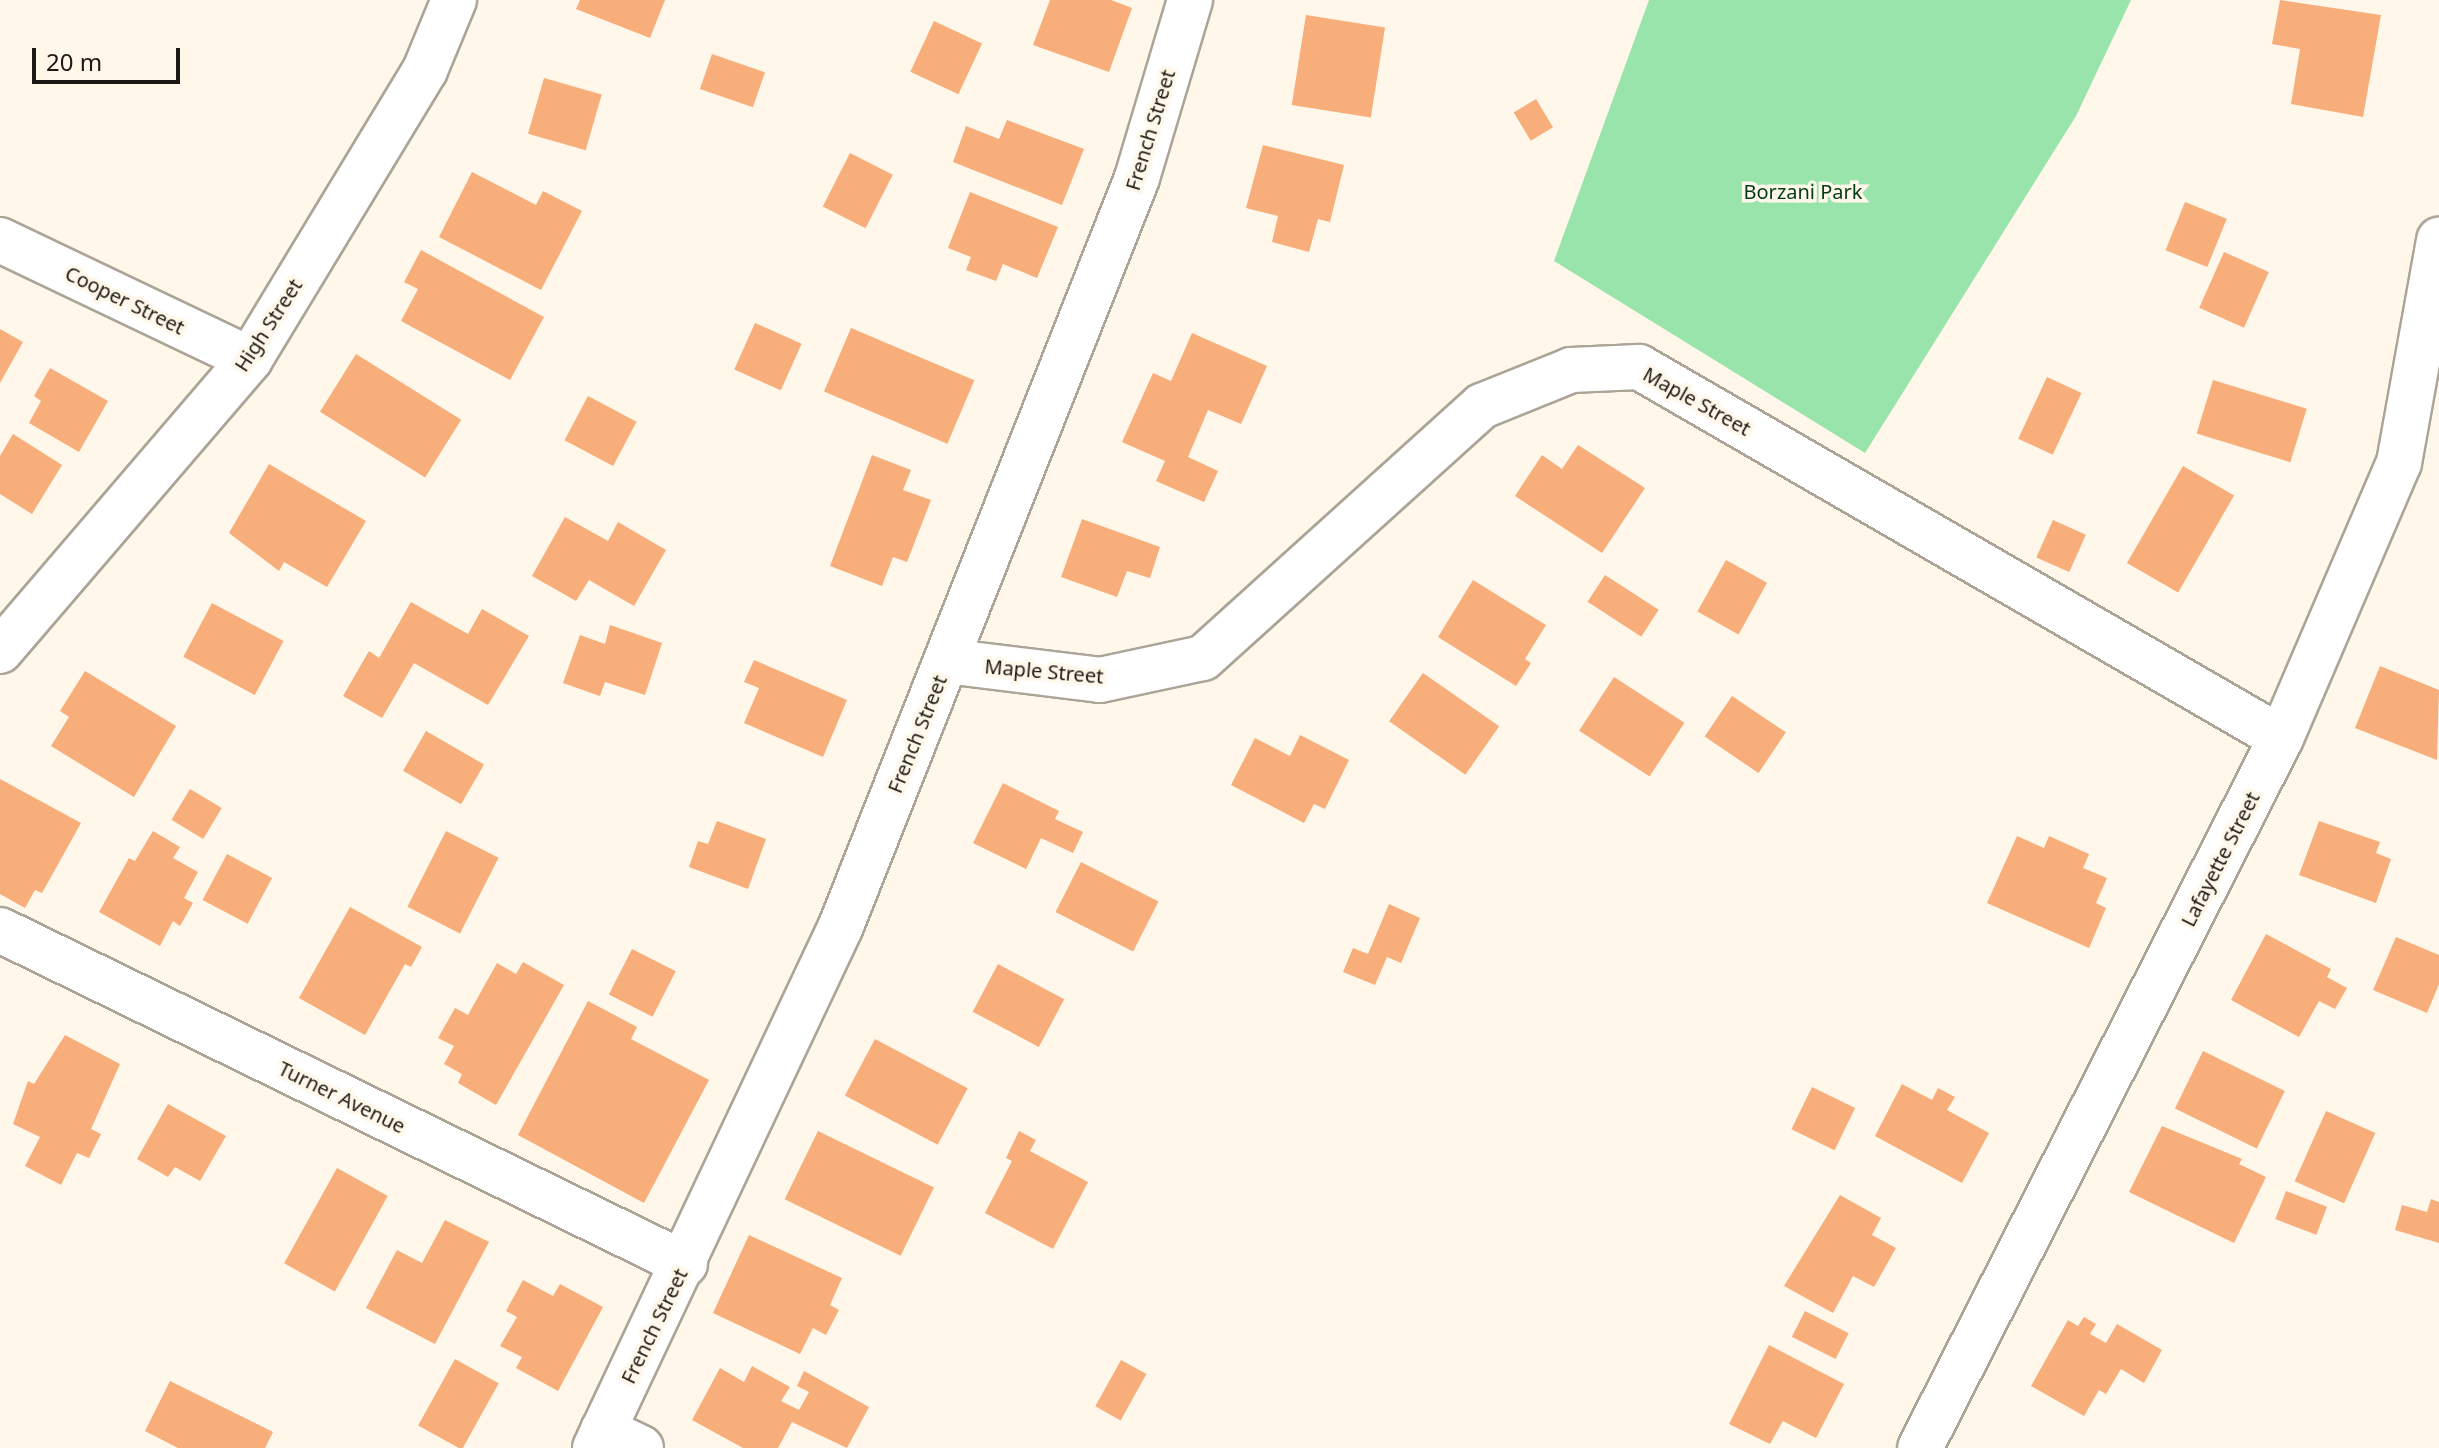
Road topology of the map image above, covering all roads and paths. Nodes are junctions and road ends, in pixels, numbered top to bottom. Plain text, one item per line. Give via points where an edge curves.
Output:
1 (454, 0) edge
2 (1190, 0) edge
3 (0, 240) edge
4 (2439, 240) edge
5 (250, 359) junction
6 (0, 651) edge
7 (946, 661) junction
8 (2281, 738) junction
9 (0, 930) edge
10 (685, 1264) junction
11 (613, 1442) edge
12 (1920, 1448) edge

1 - 5 street, High Street via 425,70
2 - 7 street, French Street via 1137,178
3 - 5 street, Cooper Street
4 - 8 street, Lafayette Street via 2399,463
5 - 6 street, High Street
7 - 8 street, Maple Street via 1100,680 1203,658 1482,406 1571,370 1639,367
7 - 10 street, French Street via 841,926
8 - 12 street, Lafayette Street
9 - 10 street, Turner Avenue
10 - 11 street, French Street

